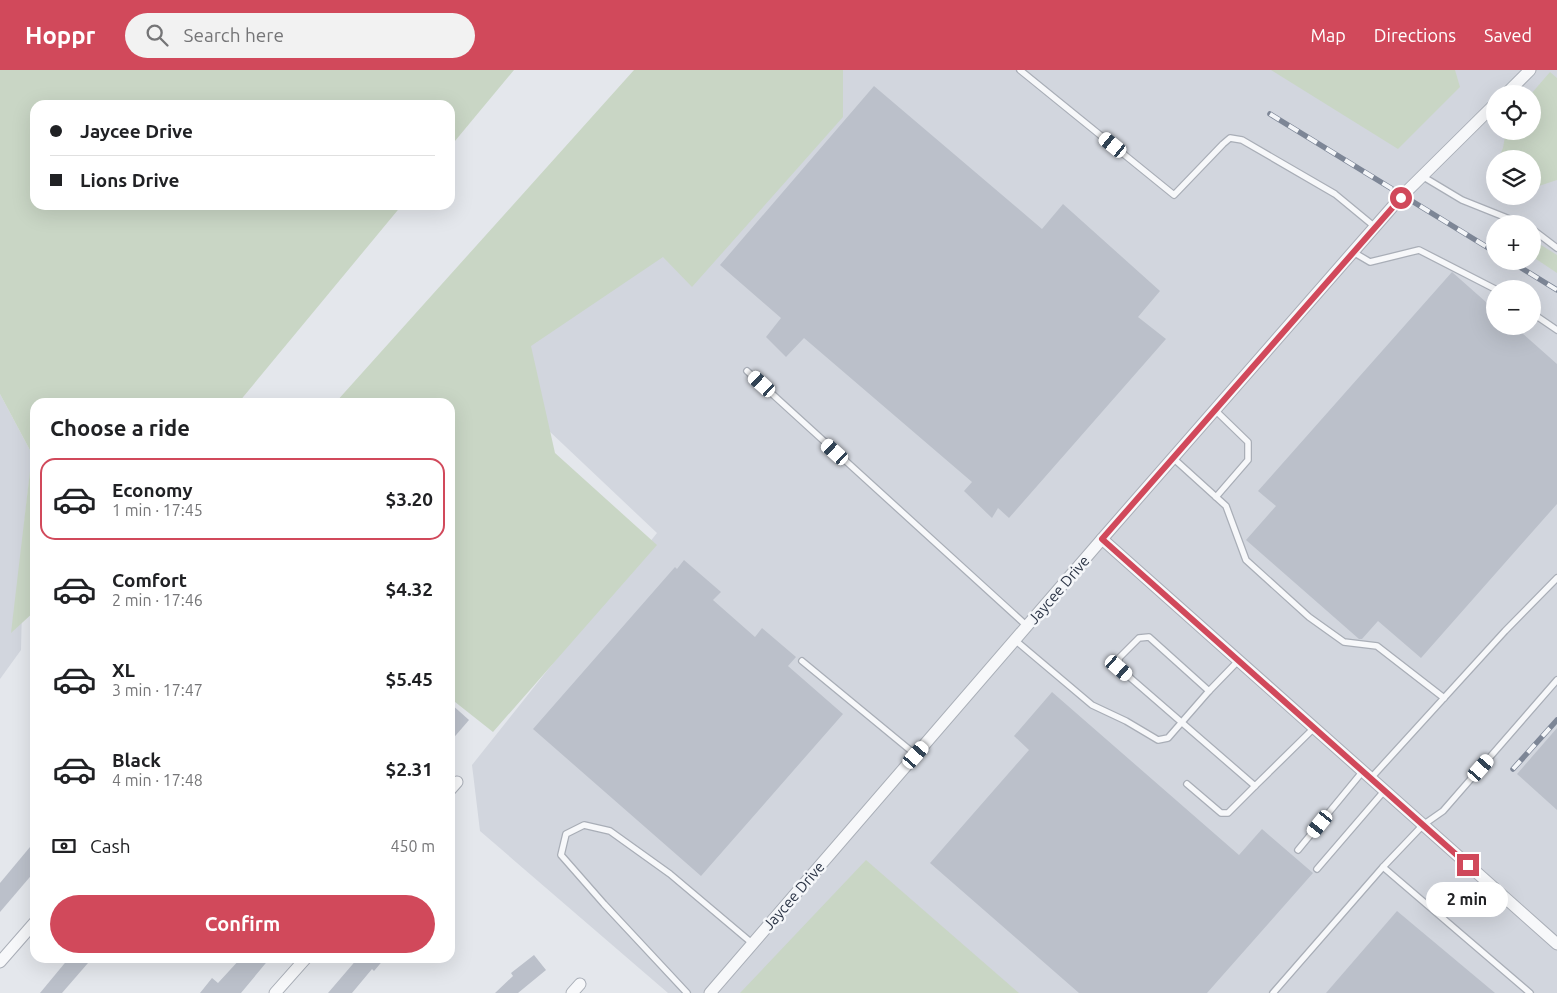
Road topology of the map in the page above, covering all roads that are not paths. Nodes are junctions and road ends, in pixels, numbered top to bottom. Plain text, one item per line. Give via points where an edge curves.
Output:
1 (1020, 70) edge
2 (1530, 70) edge
3 (1515, 85) edge
4 (1486, 113) edge
5 (1422, 176) junction
6 (1500, 215) edge
7 (1375, 227) junction
8 (1541, 236) edge
9 (1557, 248) edge
10 (1353, 252) junction
11 (1486, 284) edge
12 (1541, 319) edge
13 (1557, 330) edge
14 (747, 371) dead end
15 (1215, 410) junction
16 (1173, 458) junction
17 (1216, 497) junction
18 (1102, 539) junction
19 (1557, 578) edge
20 (1027, 626) junction
21 (1015, 640) junction
22 (1238, 660) junction
23 (802, 661) dead end
24 (1557, 680) edge
25 (1209, 691) junction
26 (1444, 698) junction
27 (1182, 722) junction
28 (1314, 728) junction
29 (916, 755) junction
30 (1367, 774) junction
31 (1187, 784) dead end
32 (1256, 786) junction
33 (1384, 790) junction
34 (1423, 825) junction
35 (1298, 850) dead end
36 (1383, 867) junction
37 (1317, 869) dead end
38 (30, 928) edge
39 (753, 944) junction
40 (1557, 944) edge
41 (0, 962) edge
42 (302, 963) edge
43 (276, 993) edge
44 (687, 993) edge
45 (710, 993) edge
46 (1273, 993) edge
47 (1530, 993) edge

1 - 7 lane via 1174,195 1230,138 1242,140 1335,194
2 - 3 street
4 - 5 street, Jaycee Drive
5 - 6 lane via 1462,200
5 - 7 street, Jaycee Drive
7 - 10 street, Jaycee Drive
8 - 9 lane
10 - 11 lane via 1370,262 1419,250
10 - 15 street, Jaycee Drive
12 - 13 lane
14 - 20 lane
15 - 16 street, Jaycee Drive
15 - 17 lane via 1248,442 1248,460
16 - 17 lane
16 - 18 street, Jaycee Drive
17 - 26 lane via 1226,506 1246,560 1309,617 1344,642 1377,646
18 - 20 street, Jaycee Drive
18 - 22 street
19 - 26 lane
20 - 21 street, Jaycee Drive
21 - 27 lane via 1092,705 1158,740 1168,738
21 - 29 street, Jaycee Drive
22 - 25 lane
22 - 28 street
23 - 29 lane
24 - 34 lane via 1443,811
25 - 27 lane
25 - 27 lane via 1149,637 1139,638 1119,658 1119,668
26 - 30 lane
27 - 32 lane
28 - 30 street
28 - 32 lane
29 - 39 street, Jaycee Drive
30 - 33 street
30 - 35 lane
31 - 32 lane via 1221,813 1228,814
33 - 34 street
33 - 37 lane
34 - 36 lane
34 - 40 street
36 - 46 lane
36 - 47 lane
38 - 41 street
39 - 44 lane via 670,874 610,831 584,825 566,834 562,855
39 - 45 street, Jaycee Drive
42 - 43 street

